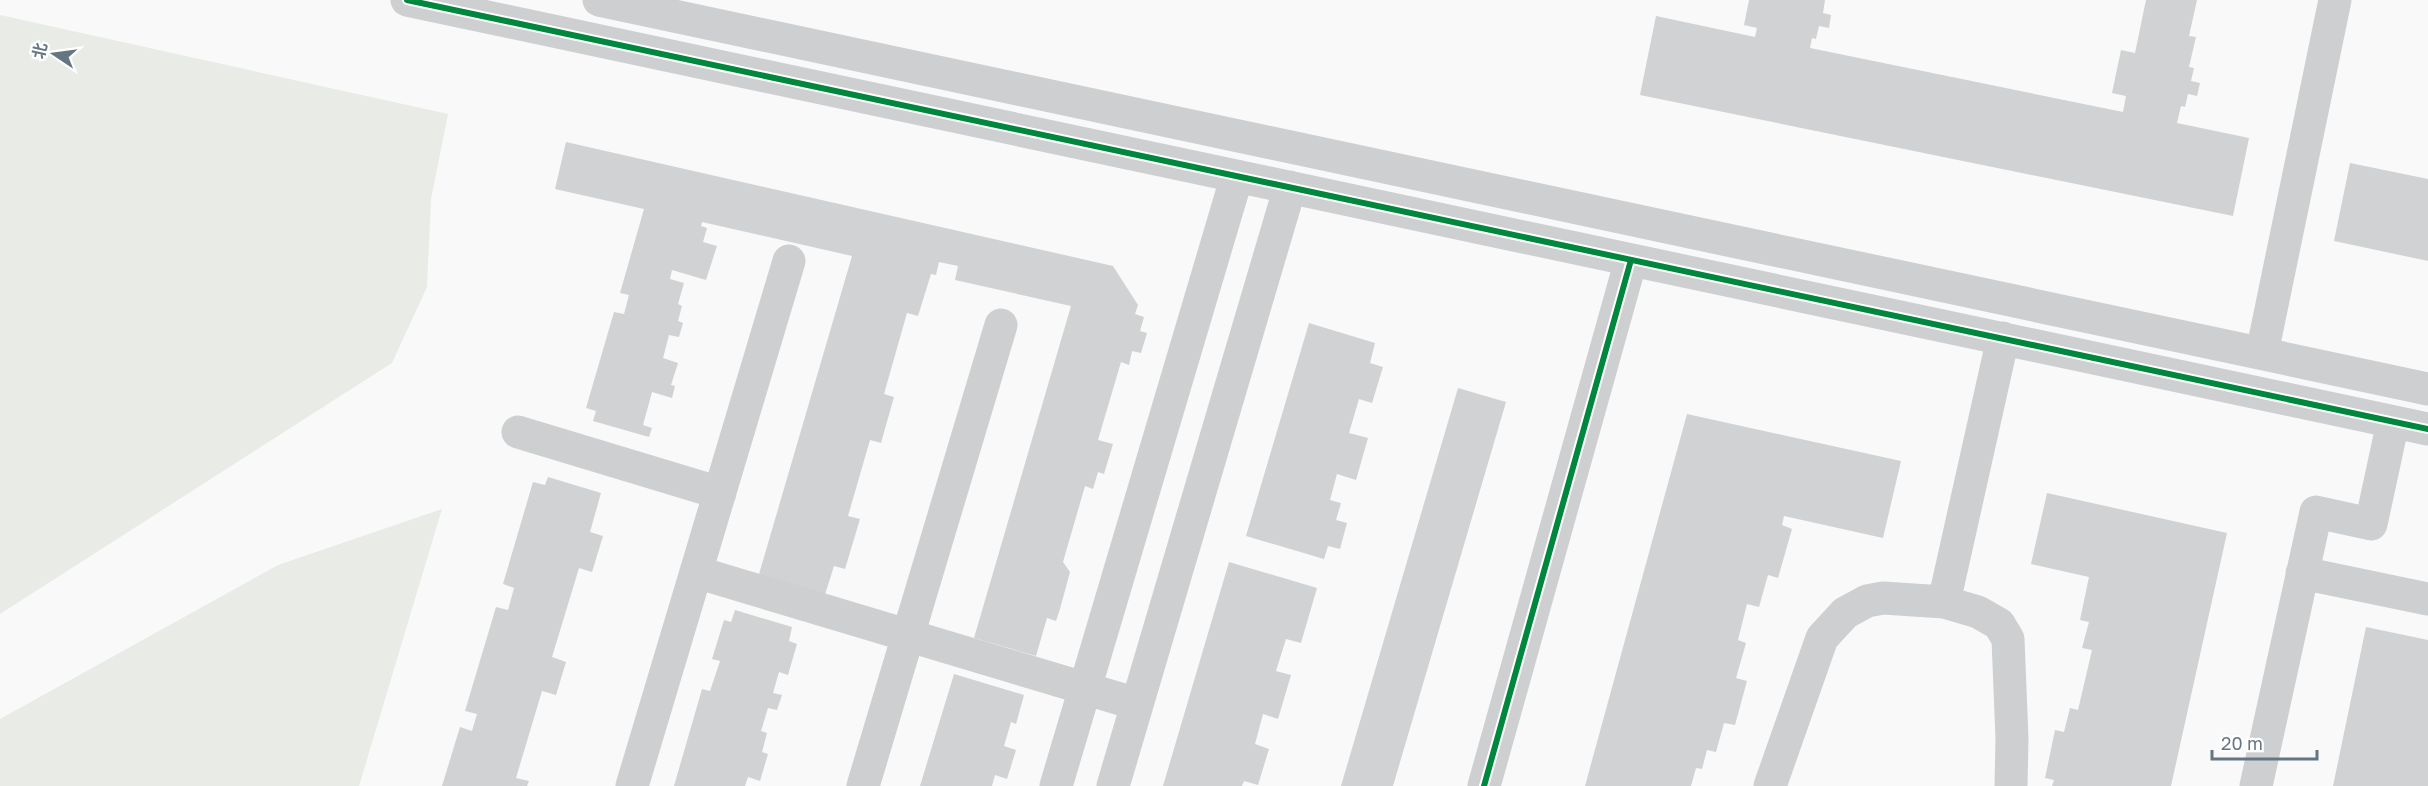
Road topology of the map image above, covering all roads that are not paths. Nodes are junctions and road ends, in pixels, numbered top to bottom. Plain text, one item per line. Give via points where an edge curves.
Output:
1 (407, 0) edge
2 (599, 0) edge
3 (2335, 0) edge
4 (1237, 176) junction
5 (1290, 187) junction
6 (1631, 260) junction
7 (789, 261) dead end
8 (1001, 325) dead end
9 (2003, 338) junction
10 (2262, 353) junction
11 (2428, 389) edge
12 (2393, 422) junction
13 (2428, 429) edge
14 (518, 432) dead end
15 (720, 493) junction
16 (696, 572) junction
17 (2302, 573) junction
18 (2428, 600) edge
19 (1944, 602) junction
20 (908, 636) junction
21 (1085, 688) junction
22 (1137, 704) junction
23 (632, 786) edge
24 (863, 786) edge
25 (1056, 786) edge
26 (1113, 786) edge
27 (1484, 786) edge
28 (1770, 786) edge
29 (2011, 786) edge
30 (2256, 786) edge

1 - 4 street
2 - 10 street
3 - 10 street
4 - 5 street
4 - 21 street
5 - 6 street
5 - 22 street
6 - 9 street
6 - 27 street
7 - 15 street
8 - 20 street
9 - 12 street
9 - 19 street
10 - 11 street
12 - 13 street
12 - 17 street via 2371,524 2316,513
14 - 15 street
15 - 16 street
16 - 20 street
16 - 23 street
17 - 18 street
17 - 30 street
19 - 28 street via 1883,598 1867,601 1845,613 1822,638
19 - 29 street via 1978,612 1999,624 2008,639
20 - 21 street
20 - 24 street
21 - 22 street
21 - 25 street
22 - 26 street

